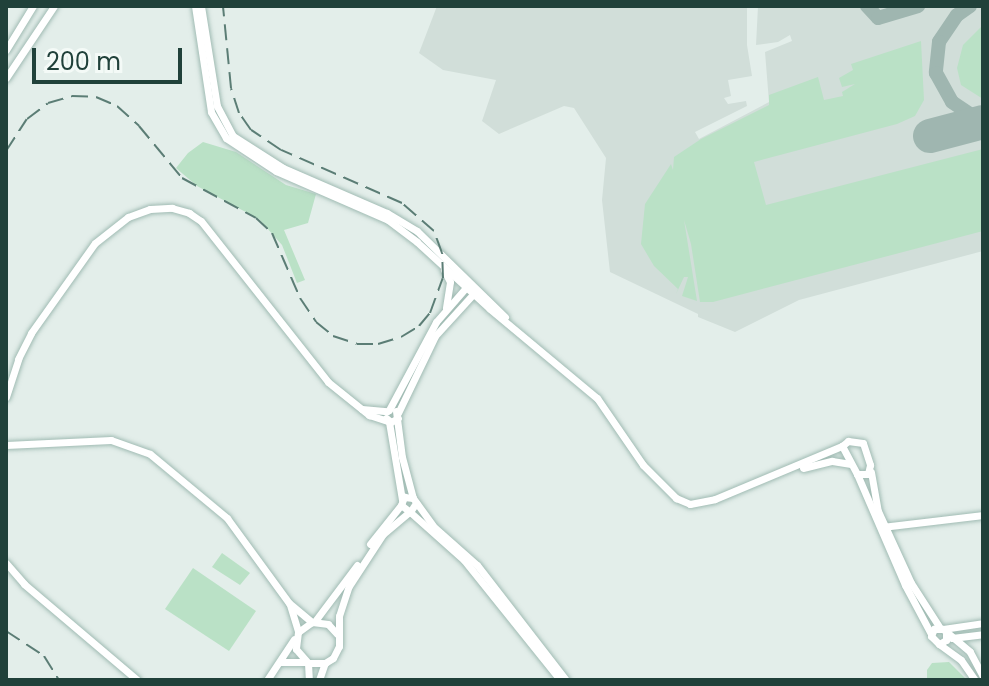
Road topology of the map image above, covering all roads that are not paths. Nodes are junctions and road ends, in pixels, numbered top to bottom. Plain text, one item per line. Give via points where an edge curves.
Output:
1 (33, 6) edge
2 (54, 6) edge
3 (198, 6) edge
4 (6, 50) edge
5 (6, 78) edge
6 (439, 256) junction
7 (469, 285) junction
8 (475, 292) junction
9 (460, 307) junction
10 (490, 309) junction
11 (446, 310) junction
12 (508, 322) junction
13 (406, 384) junction
14 (6, 397) edge
15 (391, 416) junction
16 (6, 445) edge
17 (842, 446) junction
18 (851, 464) junction
19 (871, 472) junction
20 (782, 473) junction
21 (857, 474) junction
22 (415, 500) junction
23 (401, 502) junction
24 (410, 512) junction
25 (982, 519) edge
26 (883, 530) junction
27 (6, 563) edge
28 (289, 603) junction
29 (313, 622) junction
30 (980, 630) edge
31 (298, 633) junction
32 (337, 634) junction
33 (931, 634) junction
34 (944, 635) junction
35 (970, 652) junction
36 (280, 662) junction
37 (307, 662) junction
38 (325, 663) junction
39 (983, 676) edge
40 (137, 680) edge
41 (267, 680) edge
42 (309, 680) edge
43 (319, 680) edge
44 (563, 680) edge
45 (975, 680) edge

1 - 4 street
2 - 5 street
3 - 6 street via 217,106 233,136 283,168 387,213 417,231
6 - 7 street
6 - 11 street via 450,282
7 - 8 street
7 - 11 street
8 - 9 street
8 - 10 street
8 - 12 street
9 - 10 street
9 - 13 street
10 - 12 street
11 - 13 street
12 - 20 street via 597,398 643,465 676,498 690,504 706,502
13 - 15 street
14 - 15 street via 26,342 95,243 112,226 140,212 172,208 201,221 328,382 376,419
15 - 22 street
15 - 23 street
16 - 28 street via 111,440 150,454 227,518
17 - 18 street
17 - 19 street via 863,443
17 - 20 street
18 - 20 street via 828,461
18 - 21 street
19 - 21 street
19 - 26 street
21 - 26 street
22 - 23 street
22 - 24 street
22 - 44 street via 435,528 477,565
23 - 24 street
23 - 29 street
24 - 32 street via 383,534 354,578 341,607
24 - 44 street via 464,560
25 - 26 street
26 - 33 street
26 - 34 street
27 - 40 street
28 - 29 street
28 - 31 street
29 - 31 street
29 - 32 street via 328,624
30 - 34 street
30 - 34 street
30 - 35 street
31 - 36 street
31 - 37 street via 296,649
32 - 38 street via 337,652
33 - 34 street
33 - 34 street via 932,640
34 - 35 street
34 - 45 street
35 - 39 street
36 - 37 street
36 - 41 street
37 - 38 street
37 - 42 street
38 - 43 street

